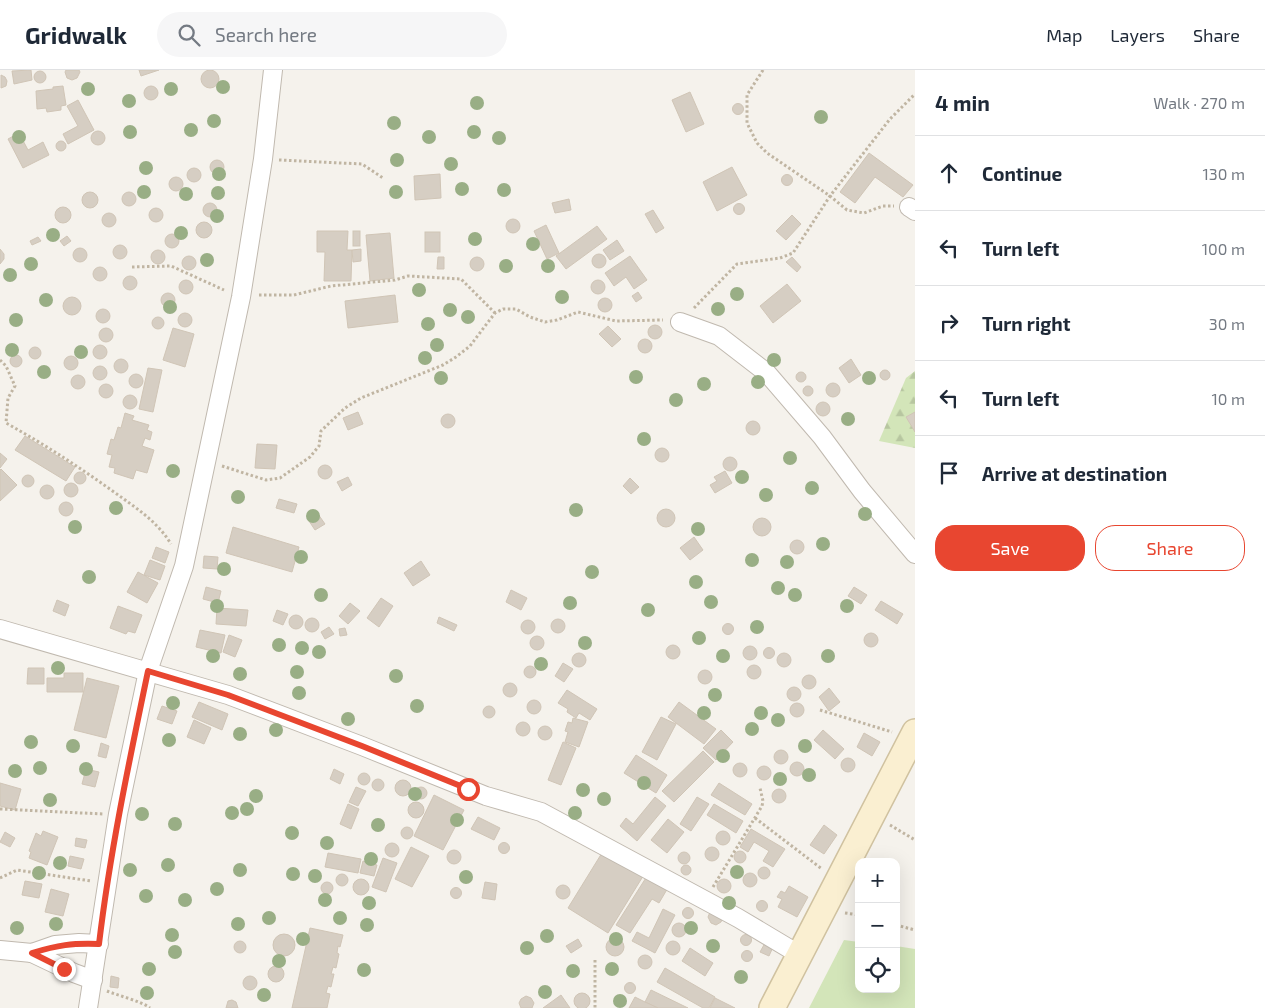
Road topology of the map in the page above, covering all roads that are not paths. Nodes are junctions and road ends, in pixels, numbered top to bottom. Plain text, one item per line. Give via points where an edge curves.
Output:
1 (273, 70) edge
2 (680, 322) road end
3 (915, 554) edge
4 (0, 629) edge
5 (148, 671) junction
6 (913, 736) edge
7 (99, 944) junction
8 (0, 950) edge
9 (32, 953) junction
10 (800, 955) junction
11 (92, 982) junction
12 (88, 1008) edge
13 (772, 1008) edge

1 - 5 street via 263,160 241,297 207,462 184,566
2 - 3 street via 719,336 768,373
4 - 5 street
5 - 7 street via 118,814
5 - 10 street via 228,695 486,796 541,812
6 - 10 street
7 - 9 street via 55,945
7 - 11 street
8 - 9 street
9 - 11 street
10 - 13 street
11 - 12 street

